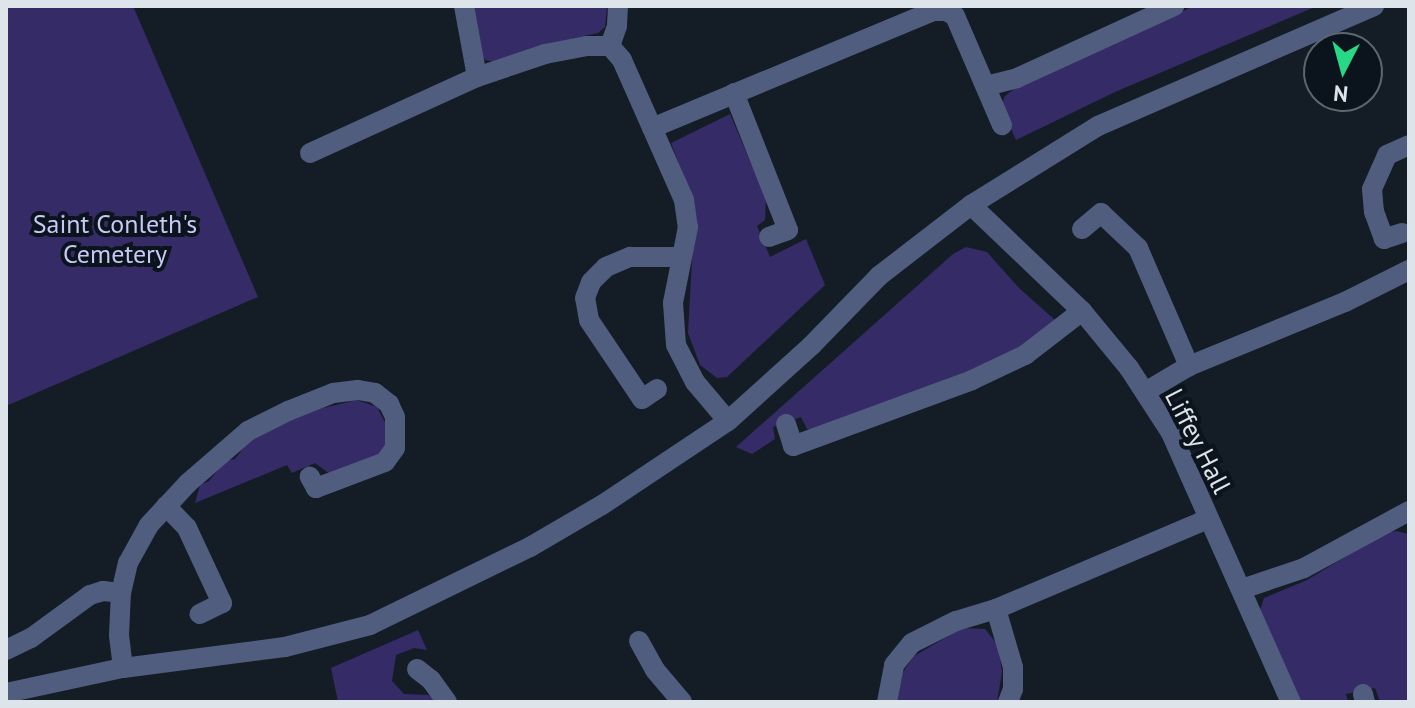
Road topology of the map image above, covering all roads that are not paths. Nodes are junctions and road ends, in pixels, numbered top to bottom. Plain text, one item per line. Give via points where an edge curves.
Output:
1 (464, 6) edge
2 (618, 6) edge
3 (1174, 6) edge
4 (1374, 6) edge
5 (610, 46) junction
6 (477, 77) junction
7 (986, 86) junction
8 (734, 93) junction
9 (1002, 125) dead end
10 (652, 128) junction
11 (1409, 145) edge
12 (310, 153) dead end
13 (971, 205) junction
14 (1082, 229) dead end
15 (1402, 233) dead end
16 (769, 237) dead end
17 (680, 257) junction
18 (1409, 270) edge
19 (1082, 311) junction
20 (1189, 366) junction
21 (657, 389) dead end
22 (1145, 392) junction
23 (728, 421) junction
24 (786, 424) dead end
25 (310, 477) dead end
26 (166, 506) junction
27 (1409, 511) edge
28 (1208, 519) junction
29 (1242, 589) junction
30 (121, 593) junction
31 (996, 609) junction
32 (199, 614) dead end
33 (639, 641) dead end
34 (6, 650) edge
35 (123, 668) junction
36 (417, 669) dead end
37 (6, 693) edge
38 (447, 702) edge
39 (682, 702) edge
40 (887, 702) edge
41 (1008, 702) edge
42 (1291, 702) edge

1 - 6 street
2 - 5 street
3 - 7 street via 1017,78
4 - 13 street via 1098,126
5 - 6 street via 545,54
5 - 10 street via 622,60
6 - 12 street
7 - 8 street via 955,16 933,11
7 - 9 street
8 - 10 street
8 - 16 street via 788,230
10 - 17 street via 684,200 688,227
11 - 15 street via 1387,155 1372,189 1384,239
13 - 19 street, Liffey Hall
13 - 23 street via 879,276
14 - 20 street via 1101,213 1138,248
17 - 21 street via 630,257 606,267 591,282 585,298 589,320 642,399
17 - 23 street via 673,303 676,345 695,382
18 - 20 street
19 - 22 street, Liffey Hall
19 - 24 street via 1025,355 972,380 793,446
20 - 22 street
22 - 28 street, Liffey Hall via 1171,433
23 - 35 street via 530,547 370,625 285,647
25 - 26 street via 316,488 385,462 395,448 389,404 375,393 358,390 333,393 288,411 248,431
26 - 30 street via 128,563
26 - 32 street via 187,528 222,603
27 - 29 street via 1304,568
28 - 29 street, Liffey Hall
28 - 31 street
29 - 42 street, Liffey Hall
30 - 34 street via 90,595
30 - 35 street
31 - 40 street via 912,643 894,665
31 - 41 street via 1013,667
33 - 39 street
35 - 37 street
36 - 38 street

